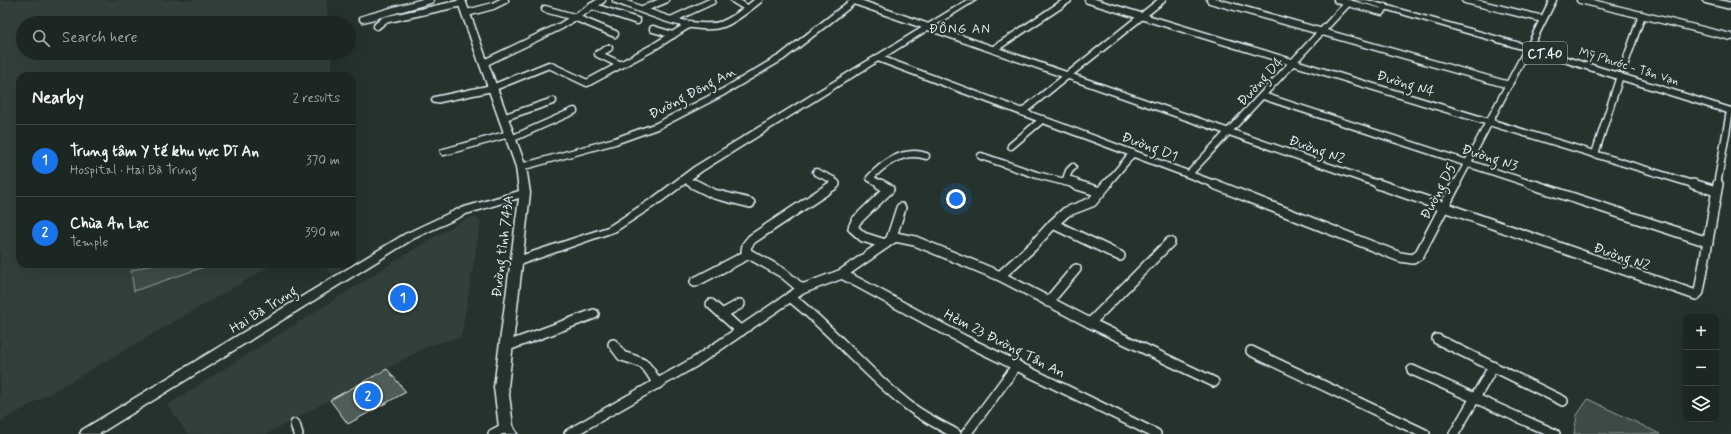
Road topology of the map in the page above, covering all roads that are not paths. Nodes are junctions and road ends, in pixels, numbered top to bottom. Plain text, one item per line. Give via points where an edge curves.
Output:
1 (430, 0) edge
2 (505, 0) edge
3 (602, 0) edge
4 (616, 0) edge
5 (665, 0) edge
6 (734, 0) edge
7 (759, 0) edge
8 (854, 0) edge
9 (972, 0) edge
10 (1068, 0) edge
11 (1088, 0) edge
12 (1162, 0) edge
13 (1210, 0) edge
14 (1337, 0) edge
15 (1358, 0) edge
16 (1466, 0) edge
17 (1553, 0) edge
18 (1580, 0) edge
19 (1706, 0) edge
20 (462, 1) edge
21 (712, 1) dead end
22 (1348, 3) junction
23 (1382, 4) edge
24 (592, 6) junction
25 (1731, 6) edge
26 (748, 8) junction
27 (545, 9) dead end
28 (643, 9) junction
29 (467, 13) junction
30 (1642, 15) junction
31 (1142, 16) junction
32 (574, 18) junction
33 (673, 19) junction
34 (1543, 19) junction
35 (363, 20) dead end
36 (637, 21) dead end
37 (690, 24) junction
38 (377, 26) dead end
39 (928, 27) junction
40 (653, 29) dead end
41 (1322, 32) junction
42 (615, 34) dead end
43 (673, 35) junction
44 (1731, 37) edge
45 (1530, 45) junction
46 (609, 48) dead end
47 (994, 49) junction
48 (878, 58) junction
49 (484, 63) junction
50 (1294, 63) junction
51 (621, 65) junction
52 (1622, 73) junction
53 (1067, 75) junction
54 (1509, 86) junction
55 (492, 88) junction
56 (1263, 96) junction
57 (435, 100) dead end
58 (553, 101) dead end
59 (1731, 108) edge
60 (574, 110) dead end
61 (1022, 112) junction
62 (502, 118) junction
63 (1043, 119) junction
64 (1490, 122) junction
65 (1229, 132) junction
66 (510, 137) junction
67 (1011, 146) dead end
68 (444, 152) dead end
69 (1133, 153) junction
70 (1595, 154) junction
71 (926, 156) dead end
72 (981, 156) dead end
73 (1468, 164) junction
74 (521, 167) junction
75 (1073, 168) dead end
76 (816, 172) dead end
77 (1189, 174) junction
78 (684, 179) junction
79 (1101, 191) junction
80 (1716, 191) junction
81 (525, 193) junction
82 (750, 203) dead end
83 (900, 208) dead end
84 (1444, 209) junction
85 (1053, 224) junction
86 (888, 241) junction
87 (1170, 242) dead end
88 (1708, 242) junction
89 (749, 254) junction
90 (1120, 256) dead end
91 (1413, 259) joint
92 (518, 261) junction
93 (1076, 269) dead end
94 (842, 274) junction
95 (1000, 276) junction
96 (695, 282) dead end
97 (802, 289) junction
98 (790, 297) junction
99 (1048, 302) junction
100 (711, 304) dead end
101 (740, 304) dead end
102 (594, 314) dead end
103 (722, 314) junction
104 (1090, 322) junction
105 (741, 330) junction
106 (1437, 339) dead end
107 (613, 344) dead end
108 (505, 347) junction
109 (1251, 351) dead end
110 (1017, 366) junction
111 (1494, 367) junction
112 (1412, 370) dead end
113 (1214, 382) dead end
114 (658, 384) junction
115 (1476, 398) junction
116 (1563, 402) dead end
117 (508, 431) edge
118 (87, 434) edge
119 (493, 434) edge
120 (570, 434) edge
121 (956, 434) edge
122 (966, 434) edge
123 (1156, 434) edge
124 (1425, 434) edge
125 (1454, 434) edge
126 (1555, 434) edge

1 - 35 street
2 - 29 street
3 - 24 street
4 - 28 street
5 - 28 street
6 - 26 street
7 - 26 street
8 - 39 street, Đường N2
8 - 74 street, Đường Đông An via 782,56 723,92 657,126 615,141
9 - 39 main road
10 - 47 street
11 - 31 street, Đường N4
12 - 31 street
13 - 41 street
14 - 22 street
15 - 23 main road, Mỹ Phước - Tân Vạn / CT.40
16 - 34 street
17 - 34 street, Đường D5
18 - 30 street
19 - 25 street
20 - 29 main road, Đường tỉnh 743A
20 - 38 street via 384,20
21 - 33 street
22 - 23 street via 1382,12
22 - 41 street, Đường D4
23 - 45 main road, Mỹ Phước - Tân Vạn / CT.40
24 - 32 street
24 - 36 street
26 - 37 street via 722,24 704,27
27 - 32 street
28 - 33 street
29 - 49 main road, Đường tỉnh 743A
30 - 44 street
30 - 52 street
31 - 50 street, Đường N4
31 - 53 street
32 - 42 street
32 - 49 street
33 - 37 street
34 - 45 street, Đường D5
37 - 43 street
39 - 47 street, Đường N2
39 - 48 main road
40 - 43 street
41 - 50 street, Đường D4
41 - 54 street
43 - 51 street
45 - 52 main road, Mỹ Phước - Tân Vạn / CT.40
45 - 54 street, Đường D5
46 - 51 street via 598,54
47 - 53 street, Đường N2
48 - 61 street, Đường D1
48 - 78 main road
49 - 55 main road, Đường tỉnh 743A
50 - 56 street, Đường D4
50 - 64 street, Đường N4
51 - 55 street via 587,83 549,65
52 - 59 main road, Mỹ Phước - Tân Vạn / CT.40
52 - 70 street
53 - 61 street
53 - 65 street, Đường N2
54 - 64 street, Đường D5
55 - 57 street
55 - 62 main road, Đường tỉnh 743A
56 - 65 street, Đường D4
56 - 73 street, Đường N3
58 - 62 street
59 - 80 street
60 - 66 street
61 - 63 street, Đường D1
62 - 66 main road, Đường tỉnh 743A
63 - 67 street
63 - 69 street, Đường D1
64 - 70 street, Đường N4
64 - 73 street, Đường D5
65 - 77 street, Đường D4
65 - 84 street, Đường N2
66 - 68 street
66 - 74 main road, Đường tỉnh 743A
69 - 77 street, Đường D1
69 - 79 street
70 - 80 street, Đường N4
71 - 86 street via 908,154 882,166 870,178 889,189 856,221 853,228 855,232 869,239
72 - 79 street via 1037,175
73 - 84 street, Đường D5
73 - 88 street, Đường N3
74 - 81 main road, Đường tỉnh 743A
75 - 79 street via 1066,179
76 - 89 street via 834,180 835,184 752,240 747,245 746,250
77 - 91 street, Đường D1 via 1400,257
78 - 82 street via 714,194
78 - 92 main road via 612,229
79 - 85 street via 1092,202 1066,212
80 - 88 street
81 - 92 main road, Đường tỉnh 743A
81 - 118 main road, Hai Bà Trưng via 480,204 421,231
83 - 86 street
84 - 88 street, Đường N2 via 1696,296 1699,292
84 - 91 street, Đường D5 via 1420,255
85 - 90 street
85 - 95 street
86 - 94 street via 874,254
86 - 95 street via 900,237 915,241
87 - 104 street
89 - 96 street
89 - 97 street via 783,273
92 - 108 main road, Đường tỉnh 743A
93 - 99 street
94 - 97 street
94 - 110 street, Hẻm 23 Đường Tân An
95 - 99 street
97 - 98 street
98 - 105 street
98 - 121 street via 830,329 908,406
99 - 104 street
100 - 103 street
101 - 103 street
102 - 108 street
103 - 105 street
104 - 113 street
105 - 114 street
106 - 111 street
107 - 114 street via 622,357 644,364
108 - 117 main road, Đường tỉnh 743A via 501,387
109 - 124 street
110 - 122 street
110 - 123 street, Hẻm 23 Đường Tân An
111 - 115 street
111 - 116 street
112 - 115 street
114 - 120 street
115 - 125 street
115 - 126 street
117 - 119 street

